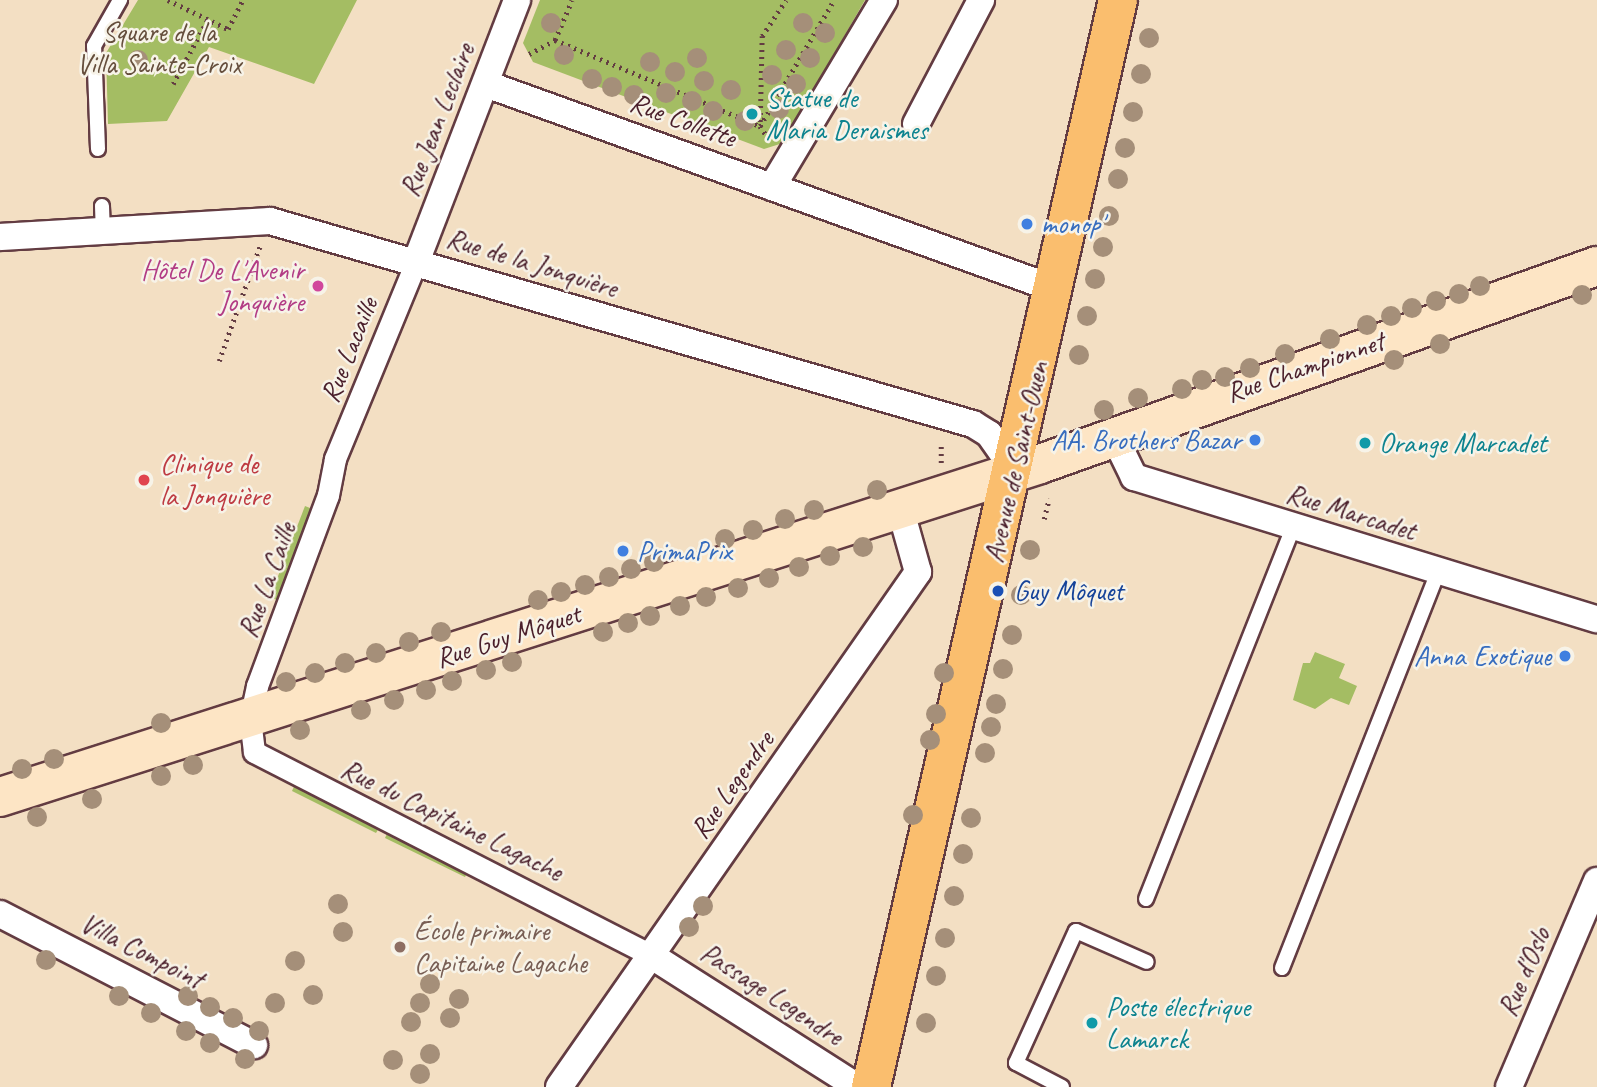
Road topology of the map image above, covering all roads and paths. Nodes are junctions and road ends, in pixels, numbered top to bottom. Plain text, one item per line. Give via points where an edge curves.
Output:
1 (120, 0) edge
2 (168, 0) edge
3 (243, 0) edge
4 (517, 0) edge
5 (572, 0) edge
6 (786, 0) edge
7 (834, 0) edge
8 (884, 0) edge
9 (981, 0) edge
10 (1117, 0) edge
11 (208, 19) junction
12 (555, 40) junction
13 (529, 54) dead end
14 (173, 84) dead end
15 (486, 84) junction
16 (916, 124) dead end
17 (760, 126) junction
18 (773, 146) dead end
19 (98, 149) dead end
20 (772, 187) junction
21 (0, 237) edge
22 (260, 246) dead end
23 (416, 262) junction
24 (1597, 266) edge
25 (1055, 289) junction
26 (219, 360) dead end
27 (1113, 434) junction
28 (941, 443) dead end
29 (335, 459) joint
30 (940, 465) dead end
31 (1015, 471) junction
32 (1049, 499) dead end
33 (900, 508) junction
34 (1044, 519) dead end
35 (1293, 527) junction
36 (1438, 572) junction
37 (1597, 619) edge
38 (250, 719) junction
39 (0, 797) edge
40 (1597, 881) edge
41 (1146, 899) dead end
42 (0, 914) edge
43 (652, 956) junction
44 (1147, 962) dead end
45 (1282, 968) dead end
46 (254, 1045) dead end
47 (559, 1087) edge
48 (858, 1087) edge
49 (871, 1087) edge
50 (1062, 1087) edge
51 (1509, 1087) edge

1 - 19 lane via 94,46
2 - 11 path
3 - 11 path via 228,29
4 - 15 street, Rue Jean Leclaire
5 - 12 path
6 - 17 path via 762,36
7 - 17 path
8 - 20 street
9 - 16 street
10 - 25 main road, Avenue de Saint-Ouen
11 - 14 path
12 - 13 path
12 - 17 path
15 - 20 street, Rue Collette
15 - 23 street, Rue Jean Leclaire
17 - 18 path
20 - 25 street, Rue Collette
21 - 23 street, Rue de la Jonquière via 102,218 271,220
22 - 26 path
23 - 29 street, Rue Lacaille
23 - 31 street, Rue de la Jonquière via 972,424 989,433
24 - 27 main road, Rue Championnet
25 - 31 main road, Avenue de Saint-Ouen
27 - 31 main road, Rue Championnet
27 - 35 street, Rue Marcadet via 1134,477
28 - 30 path
29 - 38 street, Rue La Caille
31 - 33 main road, Rue Guy Môquet
31 - 49 main road, Avenue de Saint-Ouen
32 - 34 path
33 - 38 main road, Rue Guy Môquet
33 - 43 street, Rue Legendre via 918,572
35 - 36 street, Rue Marcadet
35 - 41 lane
36 - 37 street, Rue Marcadet
36 - 45 lane
38 - 39 main road, Rue Guy Môquet
38 - 43 street, Rue du Capitaine Lagache via 254,752
40 - 51 street, Rue d'Oslo
42 - 46 street, Villa Compoint
43 - 47 street, Rue Legendre
43 - 48 street, Passage Legendre
44 - 50 lane via 1076,931 1016,1063

